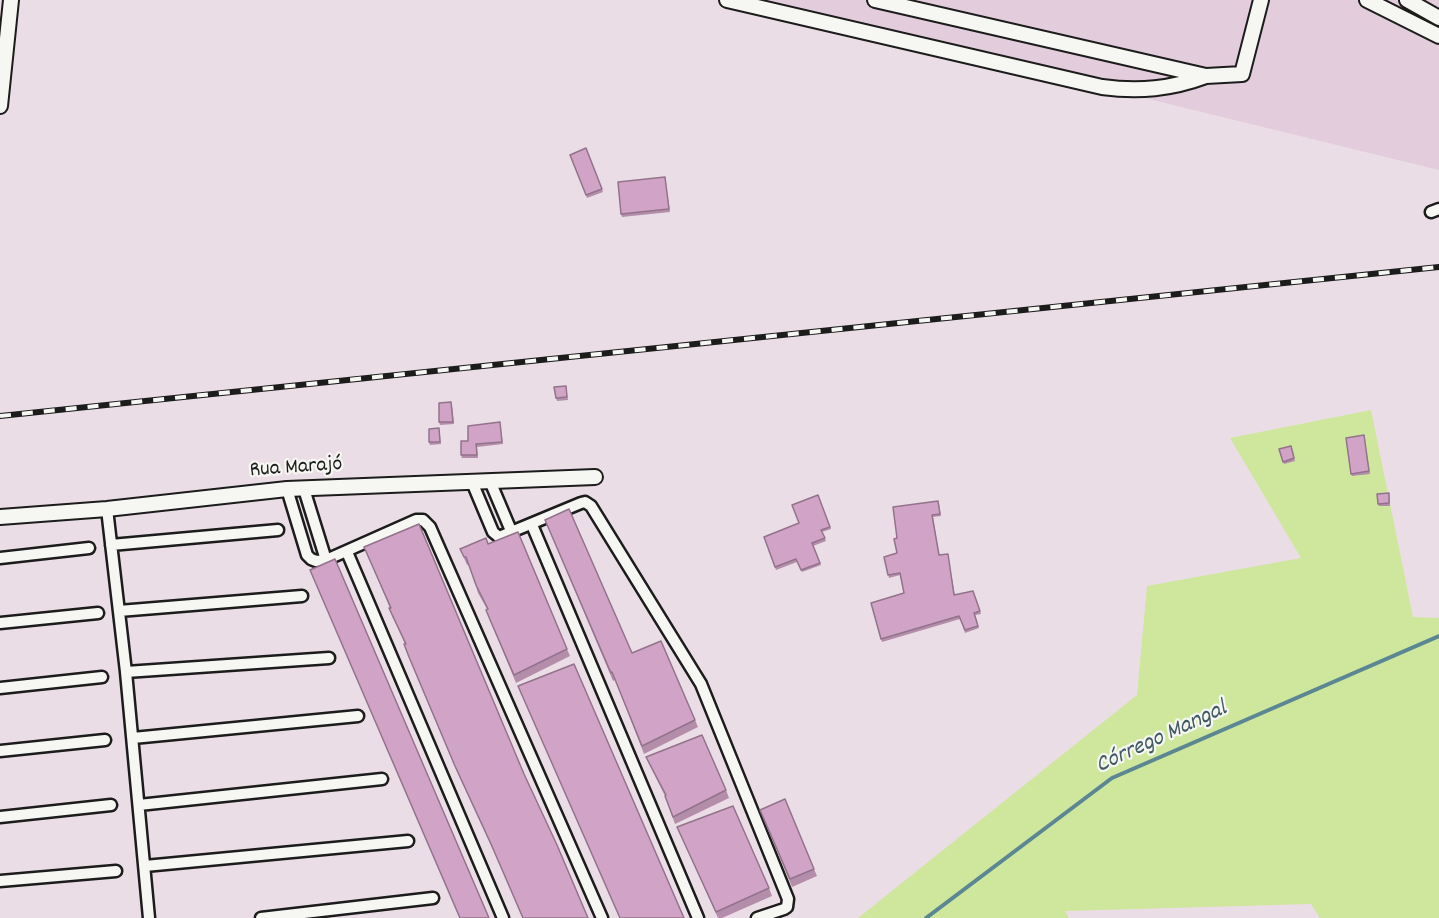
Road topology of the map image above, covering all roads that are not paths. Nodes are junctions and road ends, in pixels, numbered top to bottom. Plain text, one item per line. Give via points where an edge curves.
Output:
1 (10, 0) edge
2 (727, 0) edge
3 (874, 0) edge
4 (1261, 0) edge
5 (1367, 0) edge
6 (1407, 0) edge
7 (777, 5) edge
8 (1439, 18) edge
9 (1439, 36) edge
10 (1206, 76) junction
11 (0, 106) edge
12 (595, 477) dead end
13 (490, 481) junction
14 (472, 482) junction
15 (287, 489) junction
16 (304, 489) junction
17 (107, 508) junction
18 (0, 517) edge
19 (532, 525) junction
20 (278, 530) dead end
21 (512, 533) junction
22 (111, 545) junction
23 (89, 548) dead end
24 (347, 552) junction
25 (0, 558) edge
26 (326, 560) junction
27 (302, 596) dead end
28 (119, 611) junction
29 (98, 613) dead end
30 (0, 623) edge
31 (329, 658) dead end
32 (126, 672) junction
33 (102, 677) dead end
34 (0, 687) edge
35 (358, 716) dead end
36 (133, 738) junction
37 (105, 740) dead end
38 (0, 751) edge
39 (382, 779) dead end
40 (111, 805) dead end
41 (139, 805) junction
42 (0, 817) edge
43 (408, 841) dead end
44 (145, 866) junction
45 (116, 871) dead end
46 (0, 880) edge
47 (433, 898) dead end
48 (149, 918) edge
49 (261, 918) edge
50 (502, 918) edge
51 (602, 918) edge
52 (698, 918) edge
53 (757, 918) edge

1 - 11 main road
2 - 7 main road
3 - 10 main road
4 - 10 main road via 1242,74
5 - 9 main road
6 - 8 main road
7 - 10 main road via 1102,87 1127,90 1180,86
12 - 13 main road, Rua Marajó
13 - 14 main road, Rua Marajó
13 - 21 street
14 - 16 main road, Rua Marajó
14 - 21 street via 495,536
15 - 16 main road, Rua Marajó
15 - 17 main road, Rua Marajó
15 - 26 street via 308,555 316,561
16 - 26 street
17 - 18 main road, Rua Marajó
17 - 22 street
19 - 21 street
19 - 52 street
19 - 53 street via 581,502 588,503 701,684 788,899 784,909
20 - 22 street
22 - 28 street
23 - 25 street
24 - 26 street
24 - 50 street
24 - 51 street via 416,520 423,520 430,527
27 - 28 street
28 - 32 street
29 - 30 street
31 - 32 street
32 - 36 street
33 - 34 street
35 - 36 street
36 - 41 street
37 - 38 street
39 - 41 street
40 - 42 street
41 - 44 street
43 - 44 street
44 - 48 street
45 - 46 street
47 - 49 street

